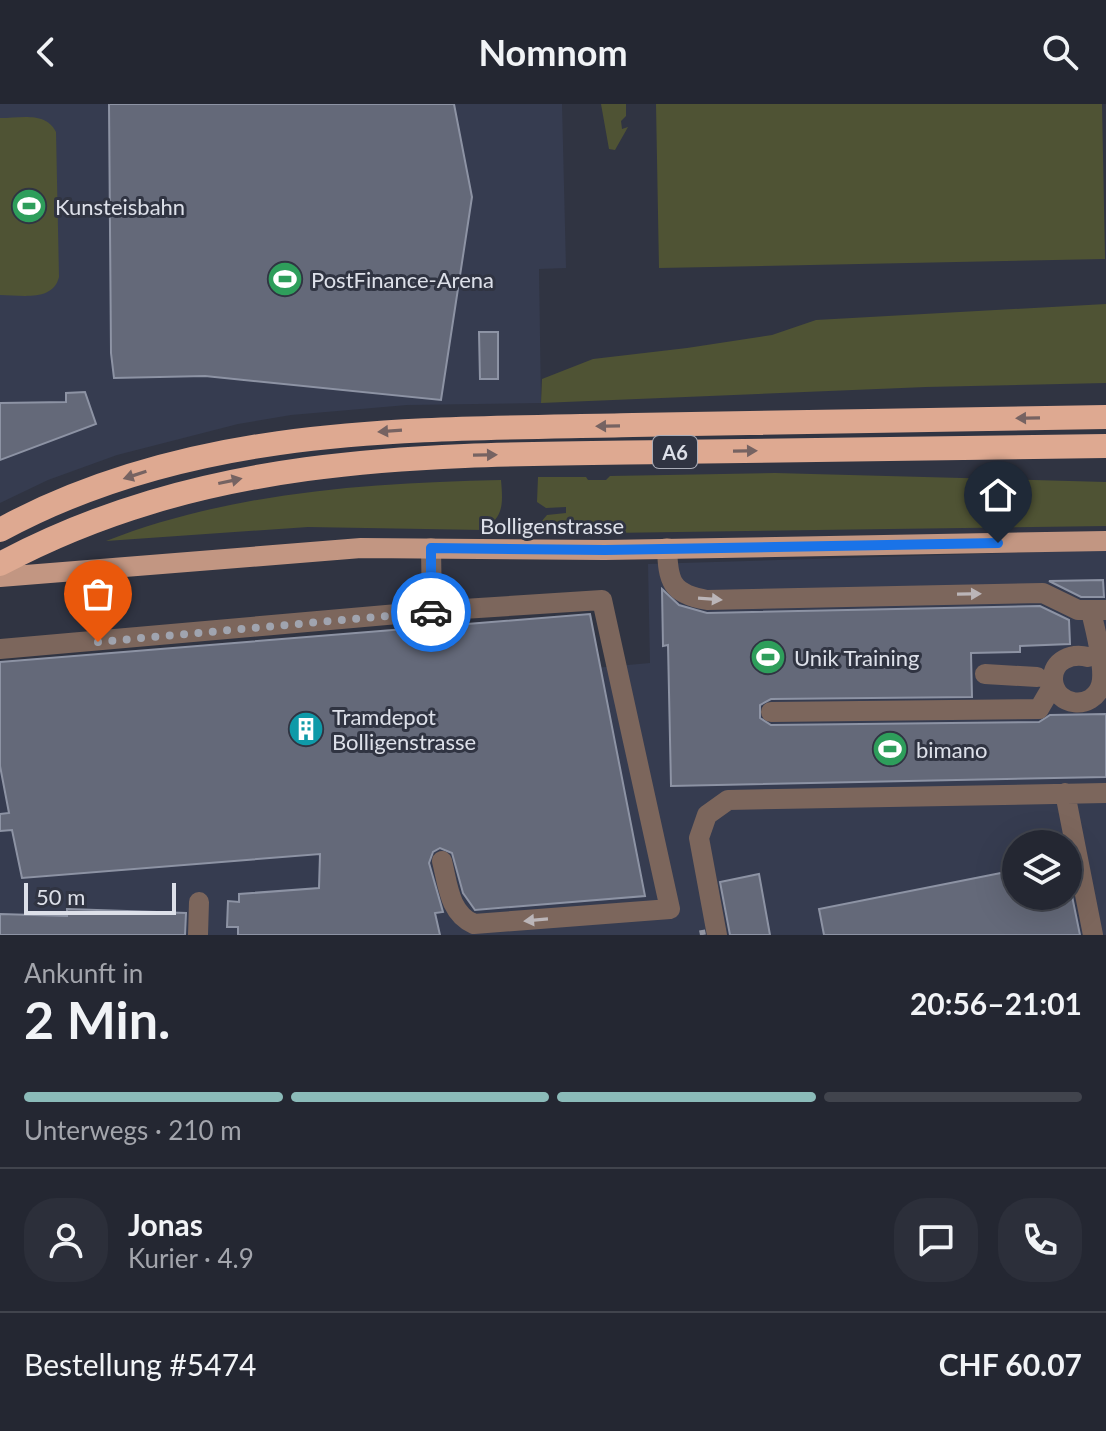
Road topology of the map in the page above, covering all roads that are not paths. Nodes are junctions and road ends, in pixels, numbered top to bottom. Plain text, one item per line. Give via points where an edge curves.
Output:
1 (1106, 417) edge
2 (1106, 446) edge
3 (0, 530) edge
4 (1106, 541) edge
5 (431, 548) junction
6 (667, 548) junction
7 (0, 564) edge
8 (0, 577) edge
9 (1092, 610) edge
10 (432, 611) junction
11 (0, 649) edge
12 (1088, 657) dead end
13 (985, 674) dead end
14 (771, 712) dead end
15 (1065, 793) junction
16 (1106, 793) edge
17 (442, 861) dead end
18 (199, 902) dead end
19 (572, 926) edge
20 (198, 935) edge
21 (717, 935) edge
22 (1093, 935) edge

1 -> 3 highway, A6 via 344,434 166,465 60,502
7 -> 2 highway, A6 via 74,529 176,494 344,463 467,456
4 - 6 main road, Bolligenstrasse
5 - 6 main road, Bolligenstrasse
5 - 8 main road, Bolligenstrasse via 361,548
5 - 10 lane
6 -> 9 lane via 668,576 675,586 707,600 1043,593
9 - 12 lane via 1102,678 1093,697 1074,704 1055,688 1055,670 1066,657
10 - 11 lane
10 - 19 lane via 602,600 670,909
13 - 14 lane via 1045,681 1039,709
15 - 16 lane
15 - 21 lane via 724,801 707,815 699,838
15 - 22 lane
19 -> 17 lane via 465,920 454,907
18 - 20 lane

